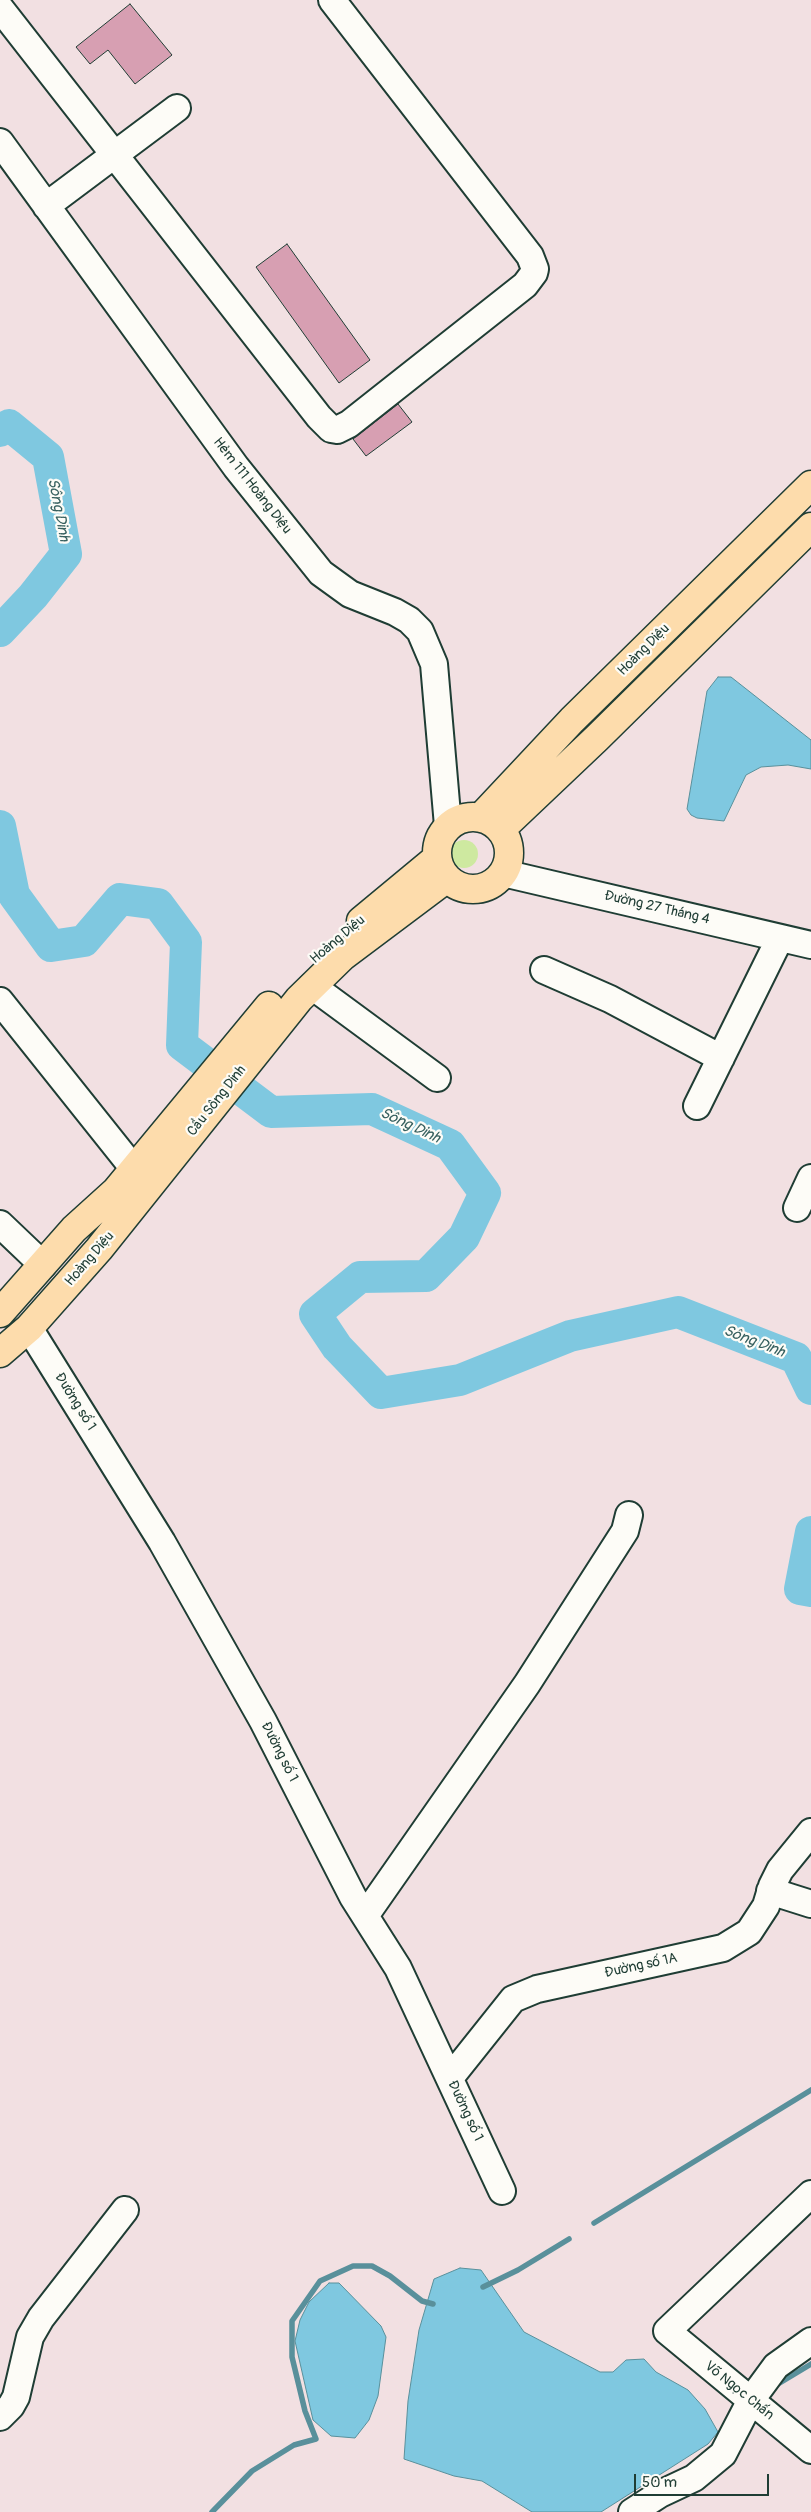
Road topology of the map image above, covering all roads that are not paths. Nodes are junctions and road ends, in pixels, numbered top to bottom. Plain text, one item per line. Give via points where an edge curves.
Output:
1 (332, 0) edge
2 (0, 8) edge
3 (177, 108) dead end
4 (0, 142) edge
5 (116, 155) junction
6 (46, 206) junction
7 (811, 485) edge
8 (811, 527) edge
9 (491, 823) junction
10 (448, 826) junction
11 (442, 868) junction
12 (503, 874) junction
13 (780, 938) junction
14 (811, 945) edge
15 (544, 970) dead end
16 (312, 986) junction
17 (0, 1001) edge
18 (254, 1038) junction
19 (722, 1058) junction
20 (437, 1078) dead end
21 (696, 1106) dead end
22 (164, 1151) junction
23 (134, 1169) junction
24 (811, 1178) edge
25 (796, 1208) dead end
26 (0, 1224) edge
27 (44, 1265) junction
28 (0, 1313) edge
29 (29, 1328) junction
30 (0, 1353) edge
31 (629, 1515) dead end
32 (811, 1832) edge
33 (770, 1891) junction
34 (811, 1904) edge
35 (365, 1916) junction
36 (450, 2078) junction
37 (502, 2190) dead end
38 (811, 2194) edge
39 (125, 2210) dead end
40 (811, 2341) edge
41 (751, 2400) junction
42 (0, 2417) edge
43 (811, 2450) edge
44 (632, 2512) edge

1 - 5 street via 530,256 535,269 525,285 349,424 337,430 326,425
2 - 5 street
3 - 5 street
4 - 6 street, Hẻm 111 Hoàng Diệu
5 - 6 street
6 - 10 street, Hẻm 111 Hoàng Diệu via 236,468 321,573 350,594 402,616 420,631 434,664
7 - 9 main road, Hoàng Diệu via 565,727
8 - 9 main road via 597,738
9 - 10 main road via 464,818
9 - 12 main road via 507,839 508,863
10 - 11 main road via 437,846
11 - 12 main road via 456,885 476,889 496,881
11 - 16 main road, Hoàng Diệu
11 - 18 main road, Hoàng Diệu via 315,958 291,982
12 - 13 street, Đường 27 Tháng 4
13 - 14 street, Đường 27 Tháng 4
13 - 19 street
15 - 19 street via 610,999
16 - 18 main road, Hoàng Diệu
16 - 20 street
17 - 23 street
18 - 22 main road, Cầu Sông Dinh
19 - 21 street
22 - 23 main road, Hoàng Diệu
22 - 29 main road, Hoàng Diệu via 100,1249
23 - 27 main road, Hoàng Diệu via 116,1191 74,1229
24 - 25 street
26 - 27 street
27 - 28 main road, Hoàng Diệu
29 - 30 main road, Hoàng Diệu
29 - 35 street, Đường số 1 via 167,1551 263,1721
31 - 35 street via 625,1532 526,1684
32 - 33 street, Đường số 1A via 780,1870
33 - 34 street
33 - 36 street, Đường số 1A via 766,1906 749,1932 723,1948 537,1989 513,1999
35 - 36 street, Đường số 1 via 398,1968
36 - 37 street, Đường số 1
38 - 41 street, Võ Ngọc Chấn via 667,2331
39 - 42 street via 41,2318 30,2337 16,2397
40 - 41 street via 776,2366
41 - 43 street, Võ Ngọc Chấn
41 - 44 street via 723,2454 694,2478

